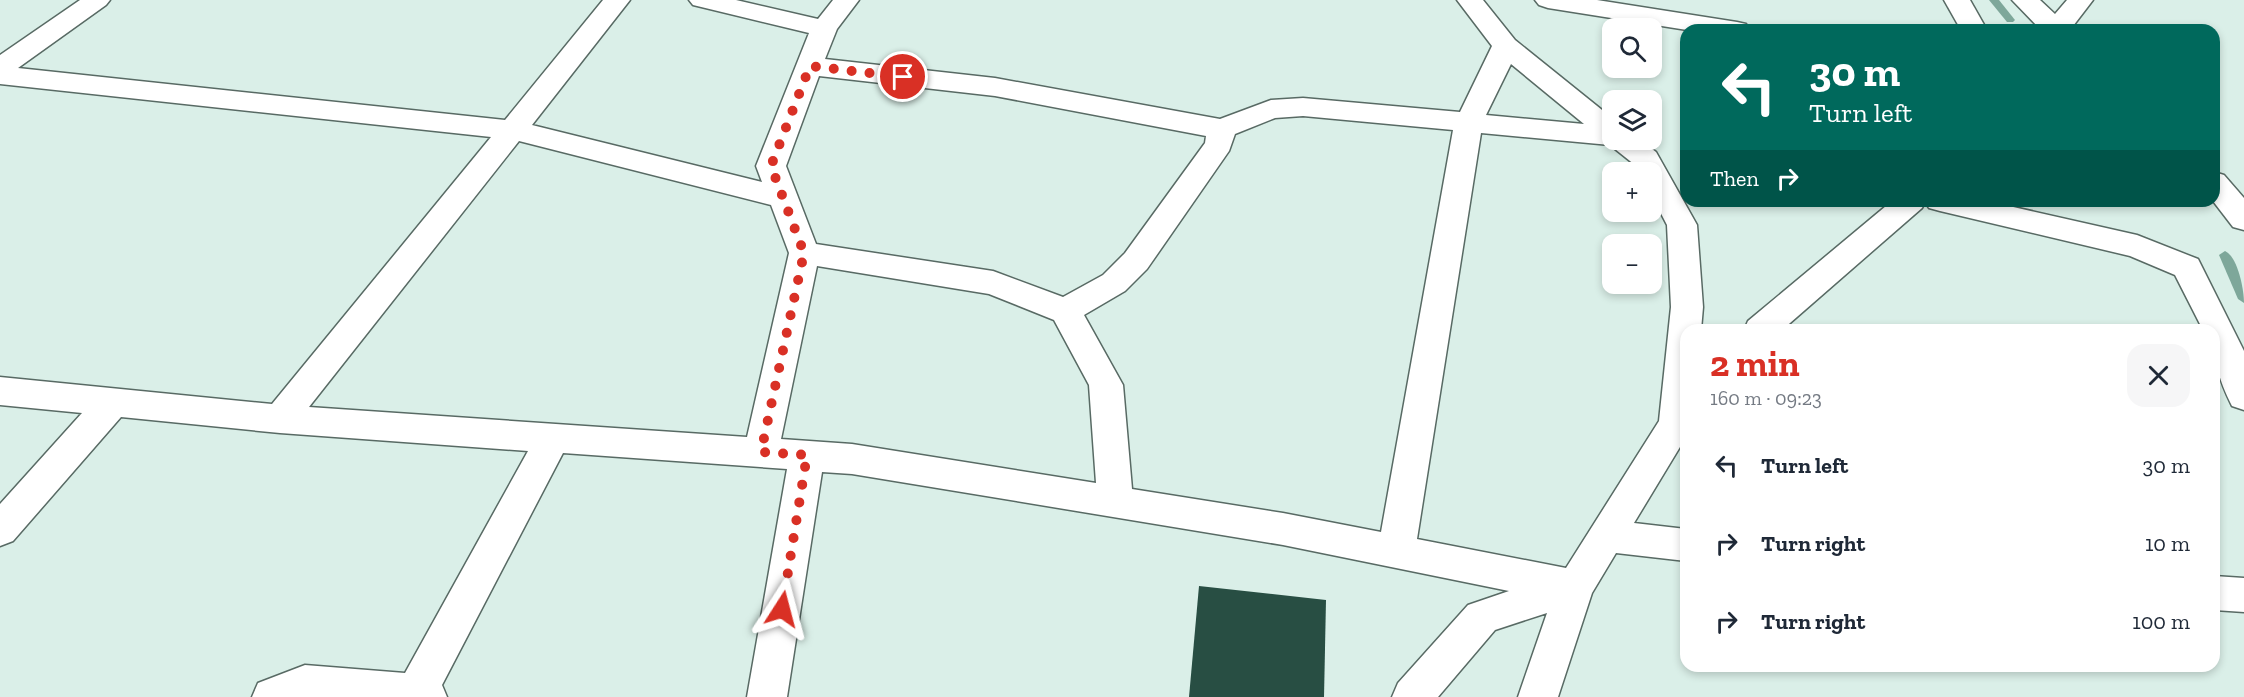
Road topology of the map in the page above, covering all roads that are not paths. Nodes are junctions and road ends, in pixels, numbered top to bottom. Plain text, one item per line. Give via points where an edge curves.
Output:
1 (97, 0) edge
2 (617, 0) edge
3 (702, 0) edge
4 (846, 0) edge
5 (1470, 0) edge
6 (1548, 0) edge
7 (1958, 0) edge
8 (2025, 0) edge
9 (2080, 0) edge
10 (1699, 24) edge
11 (1971, 24) edge
12 (2050, 24) edge
13 (2061, 24) edge
14 (824, 28) junction
15 (1506, 46) junction
16 (810, 66) junction
17 (0, 68) edge
18 (0, 75) edge
19 (1468, 124) junction
20 (1602, 126) edge
21 (1222, 129) junction
22 (514, 130) junction
23 (1602, 133) edge
24 (1634, 150) edge
25 (2220, 189) edge
26 (782, 197) junction
27 (1904, 207) edge
28 (1966, 207) edge
29 (2244, 219) edge
30 (804, 253) junction
31 (1065, 311) junction
32 (1686, 324) edge
33 (1767, 324) edge
34 (2216, 324) edge
35 (2220, 332) edge
36 (0, 391) edge
37 (2244, 396) edge
38 (113, 402) junction
39 (1680, 417) edge
40 (280, 419) junction
41 (553, 438) junction
42 (761, 452) junction
43 (807, 455) junction
44 (1115, 502) junction
45 (0, 530) edge
46 (1606, 536) junction
47 (1680, 544) edge
48 (1396, 552) junction
49 (1575, 587) junction
50 (2220, 593) edge
51 (2244, 595) edge
52 (422, 695) edge
53 (272, 697) edge
54 (767, 697) edge
55 (1412, 697) edge
56 (1538, 697) edge

1 - 17 street
2 - 22 street
3 - 14 street
4 - 14 street
5 - 15 street
6 - 10 street
7 - 11 street
8 - 12 street
9 - 13 street
14 - 16 street
15 - 19 street
15 - 20 street
16 - 21 street via 995,87
16 - 26 street via 771,166
18 - 22 street
19 - 21 street via 1303,107 1271,109
19 - 23 street
19 - 48 street
21 - 31 street via 1219,144 1136,261 1114,283
22 - 26 street
22 - 40 street
24 - 32 street via 1646,159 1682,225
25 - 29 street
26 - 30 street
27 - 33 street
28 - 34 street via 2137,246 2187,267
30 - 31 street via 993,283
30 - 42 street
31 - 44 street via 1107,384
35 - 37 street
36 - 38 street
38 - 40 street
38 - 45 street
39 - 46 street
40 - 41 street
41 - 42 street
41 - 52 street
42 - 43 street
43 - 44 street
43 - 54 street
44 - 48 street
46 - 47 street
46 - 49 street
48 - 49 street
49 - 55 street via 1482,617
49 - 56 street
50 - 51 street
52 - 53 street via 305,684

